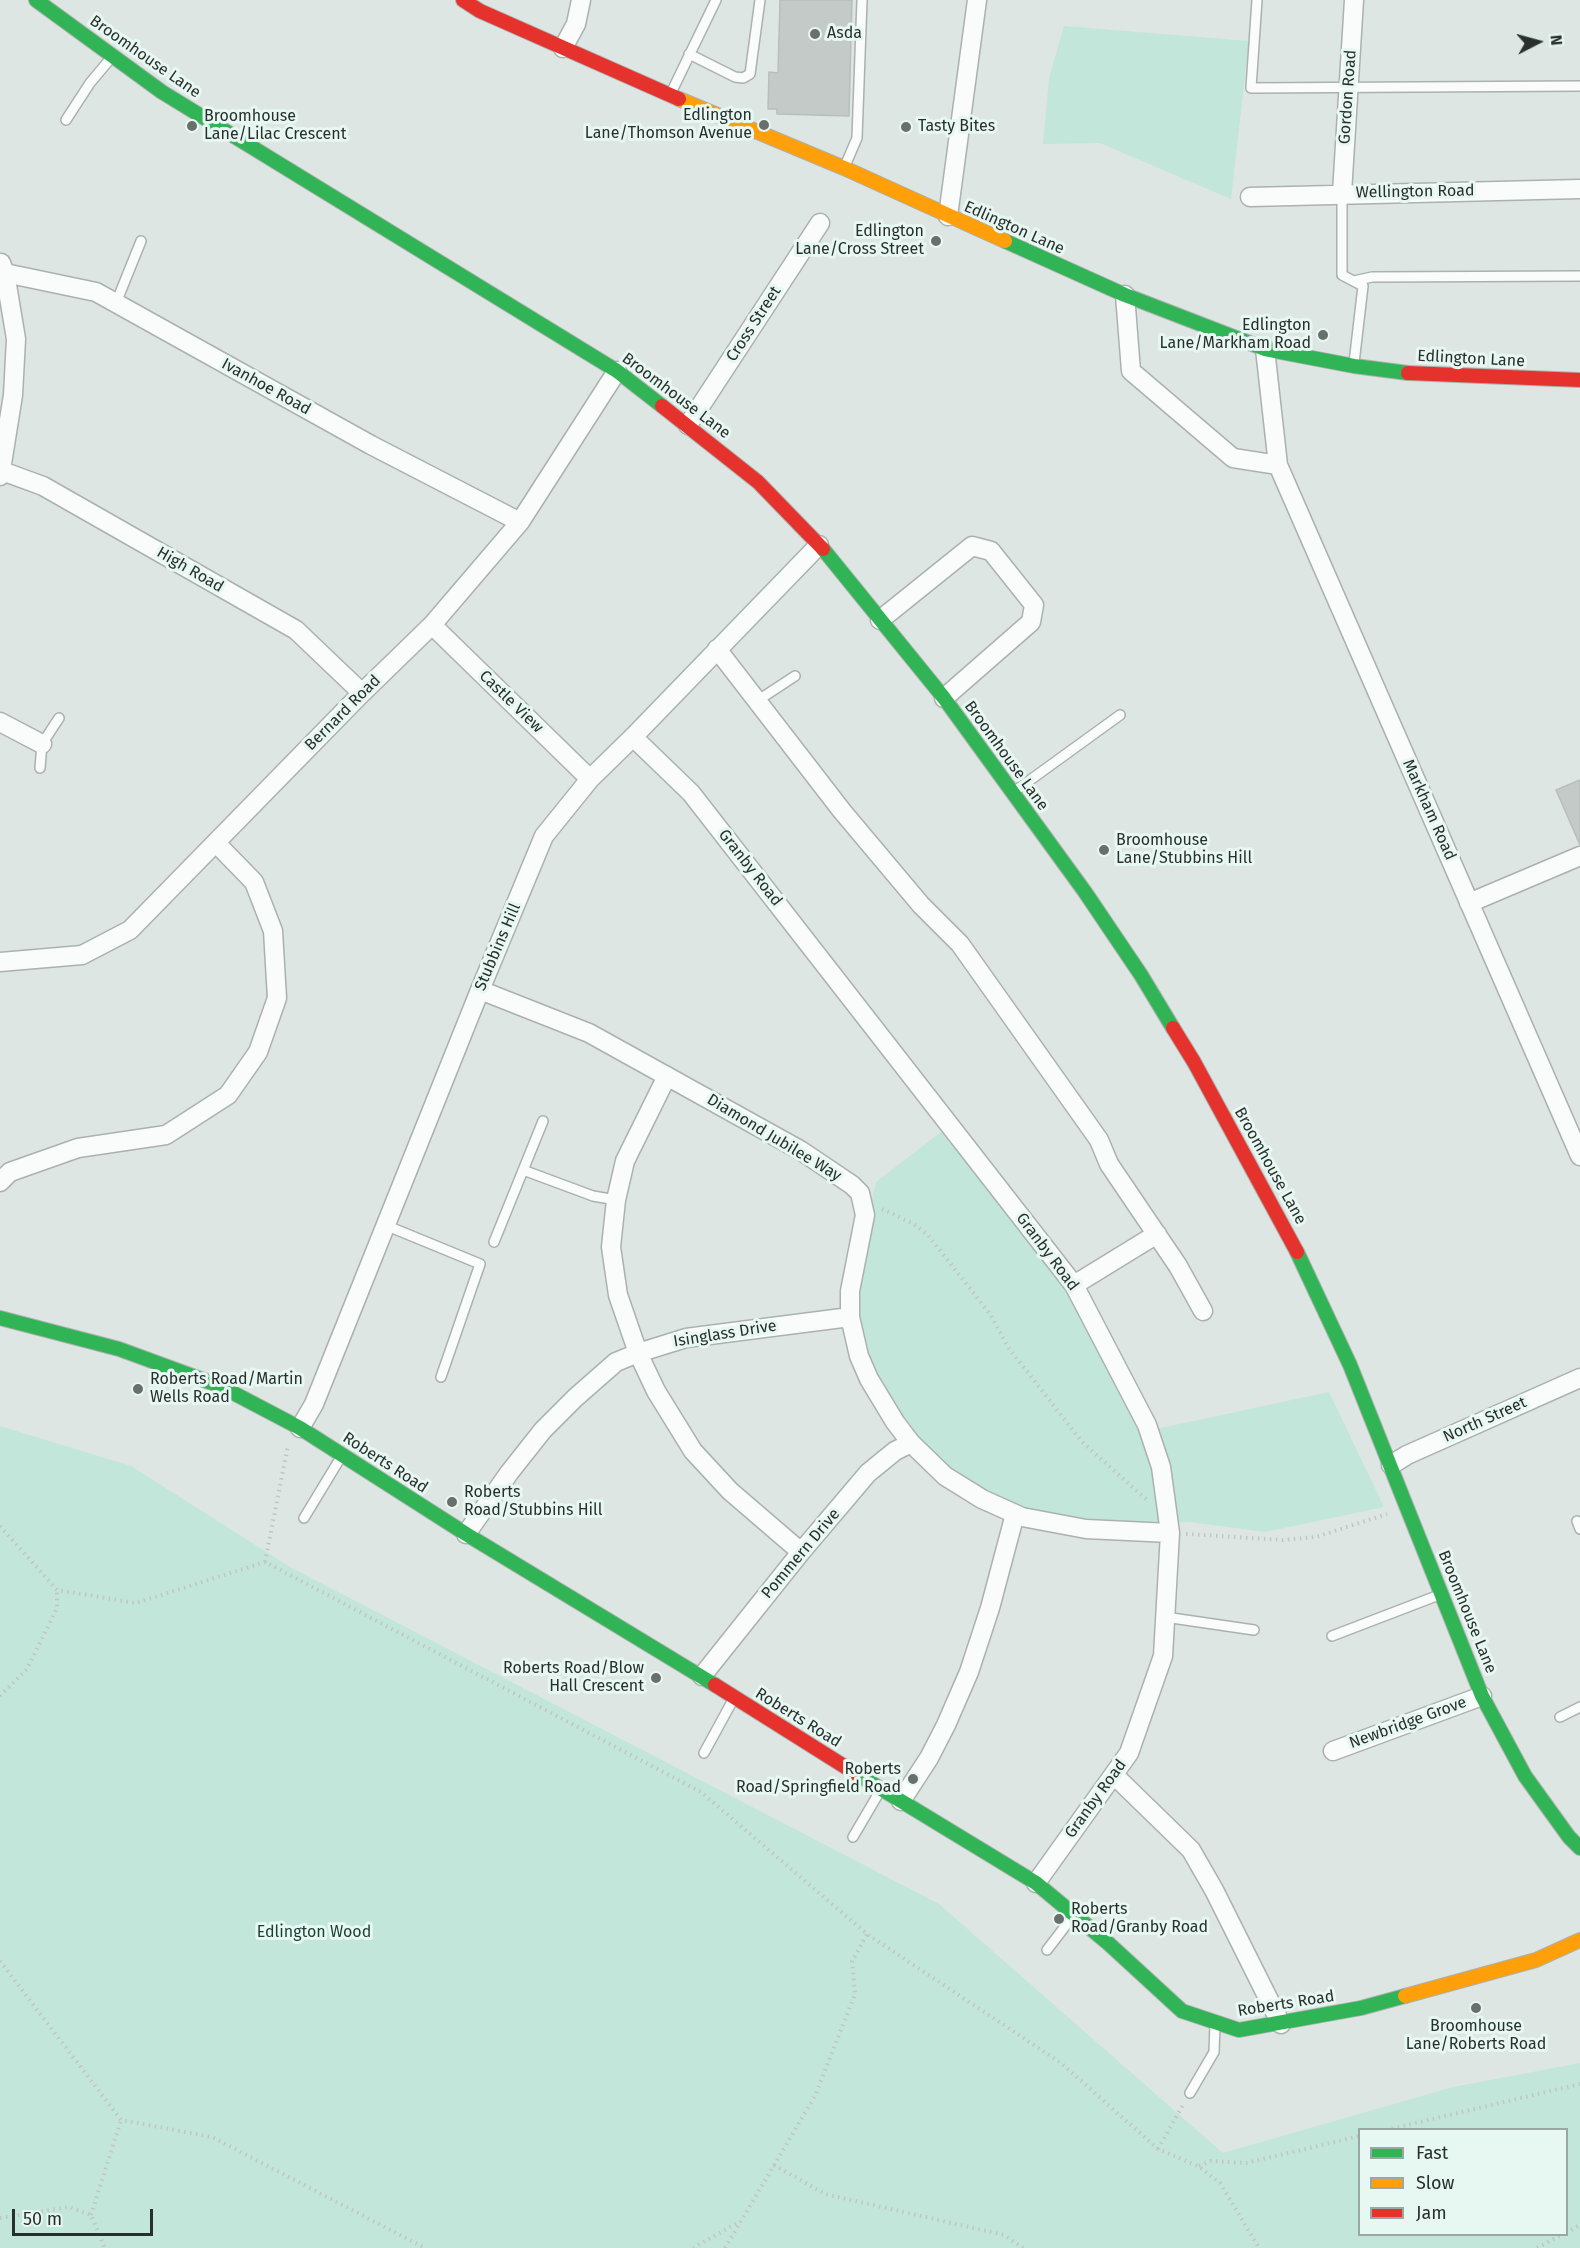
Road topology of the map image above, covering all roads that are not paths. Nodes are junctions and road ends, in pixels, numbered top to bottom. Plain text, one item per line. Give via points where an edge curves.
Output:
1 (36, 0) edge
2 (464, 0) edge
3 (582, 0) edge
4 (716, 0) edge
5 (760, 0) edge
6 (862, 0) edge
7 (977, 0) edge
8 (1257, 0) edge
9 (1354, 0) edge
10 (482, 5) edge
11 (563, 48) junction
12 (689, 54) junction
13 (113, 56) junction
14 (1580, 86) edge
15 (1348, 88) junction
16 (670, 95) junction
17 (66, 120) dead end
18 (844, 168) junction
19 (1580, 189) edge
20 (1342, 193) junction
21 (1250, 197) dead end
22 (948, 216) junction
23 (820, 222) dead end
24 (141, 242) dead end
25 (3, 267) edge
26 (1580, 276) edge
27 (1354, 281) junction
28 (1125, 295) junction
29 (116, 303) junction
30 (6, 311) edge
31 (1265, 349) junction
32 (1354, 366) junction
33 (616, 371) junction
34 (1580, 380) edge
35 (688, 425) junction
36 (1278, 465) junction
37 (1, 473) edge
38 (520, 522) junction
39 (819, 545) junction
40 (880, 620) junction
41 (432, 625) junction
42 (717, 649) junction
43 (795, 676) dead end
44 (362, 693) junction
45 (944, 698) junction
46 (757, 701) junction
47 (1120, 715) dead end
48 (59, 718) dead end
49 (0, 722) edge
50 (633, 737) junction
51 (42, 744) junction
52 (40, 768) dead end
53 (590, 779) junction
54 (1013, 792) junction
55 (216, 843) junction
56 (1580, 856) edge
57 (1469, 903) junction
58 (0, 962) edge
59 (480, 990) junction
60 (667, 1076) junction
61 (543, 1121) dead end
62 (1580, 1156) edge
63 (523, 1170) junction
64 (0, 1182) edge
65 (616, 1200) junction
66 (386, 1225) junction
67 (1157, 1234) junction
68 (494, 1242) dead end
69 (1074, 1285) junction
70 (1203, 1311) dead end
71 (850, 1317) junction
72 (0, 1318) edge
73 (638, 1353) junction
74 (441, 1377) dead end
75 (1580, 1378) edge
76 (296, 1426) junction
77 (911, 1443) junction
78 (342, 1455) junction
79 (1391, 1466) junction
80 (1015, 1514) junction
81 (304, 1518) dead end
82 (1170, 1533) junction
83 (466, 1534) junction
84 (801, 1552) junction
85 (1441, 1594) junction
86 (1165, 1617) junction
87 (1254, 1630) dead end
88 (1332, 1636) dead end
89 (702, 1676) junction
90 (1482, 1696) junction
91 (734, 1698) junction
92 (1580, 1707) edge
93 (1560, 1717) dead end
94 (1333, 1751) dead end
95 (705, 1753) dead end
96 (1114, 1775) junction
97 (881, 1789) junction
98 (901, 1801) junction
99 (853, 1837) dead end
100 (1580, 1848) edge
101 (1036, 1883) junction
102 (1075, 1914) junction
103 (1580, 1940) edge
104 (1047, 1950) dead end
105 (1216, 2022) junction
106 (1281, 2024) junction
107 (1190, 2093) road end

1 - 13 street, Broomhouse Lane
2 - 10 street, Edlington Lane
3 - 11 street via 576,24
4 - 12 lane
5 - 12 lane via 750,74 735,77
6 - 18 lane via 856,138
7 - 22 street
8 - 15 lane via 1251,88
9 - 15 street, Gordon Road
10 - 11 street, Edlington Lane
11 - 16 street, Edlington Lane
12 - 16 lane
13 - 17 lane
13 - 33 street, Broomhouse Lane via 162,92
14 - 15 lane
15 - 20 street, Gordon Road
16 - 18 street, Edlington Lane
18 - 22 street, Edlington Lane
19 - 20 street, Wellington Road
20 - 21 street, Wellington Road
20 - 27 lane via 1342,274
22 - 28 street, Edlington Lane
23 - 35 street, Cross Street
24 - 29 lane
25 - 29 street, Ivanhoe Road via 96,292
25 - 30 street
26 - 27 lane via 1372,277
27 - 32 lane via 1363,286
28 - 31 street, Edlington Lane
28 - 36 street via 1131,371 1233,458
29 - 38 street, Ivanhoe Road via 371,445
30 - 37 street via 16,339 13,395
31 - 32 street, Edlington Lane
31 - 36 street, Markham Road
32 - 34 street, Edlington Lane via 1461,376
33 - 35 street, Broomhouse Lane
33 - 38 street, Bernard Road
35 - 39 street, Broomhouse Lane via 758,482
36 - 57 street, Markham Road
37 - 44 street, High Road via 43,486 296,630
38 - 41 street, Bernard Road
39 - 40 street, Broomhouse Lane
39 - 42 street, Stubbins Hill
40 - 45 street, Broomhouse Lane
40 - 45 street via 972,546 991,551 1034,605 1031,622
41 - 44 street, Bernard Road
41 - 53 street, Castle View
42 - 46 street
42 - 50 street, Stubbins Hill
43 - 46 lane
44 - 55 street, Bernard Road
45 - 54 street, Broomhouse Lane
46 - 67 street via 842,811 921,905 960,944 1099,1140 1109,1164
47 - 54 lane
48 - 51 lane
49 - 51 street
50 - 53 street, Stubbins Hill
50 - 69 street, Granby Road via 691,793
51 - 52 lane
53 - 59 street, Stubbins Hill via 544,836
54 - 79 street, Broomhouse Lane via 1085,891 1194,1062 1288,1232 1350,1365
55 - 58 street, Bernard Road via 130,930 82,955
55 - 64 street via 254,882 273,931 277,998 258,1052 228,1095 166,1136 78,1148 10,1172
56 - 57 street
57 - 62 street, Markham Road
59 - 60 street, Diamond Jubilee Way via 589,1033
59 - 66 street, Stubbins Hill
60 - 65 street via 625,1161
60 - 71 street, Diamond Jubilee Way via 800,1150 860,1193 865,1215 850,1291
61 - 63 lane
63 - 65 lane via 593,1196
63 - 68 lane
65 - 73 street via 611,1247 618,1295
66 - 74 lane via 480,1264
66 - 76 street, Stubbins Hill via 314,1404
67 - 69 street
67 - 70 street
69 - 82 street, Granby Road via 1147,1425 1161,1467
71 - 73 street, Isinglass Drive via 686,1338
71 - 77 street via 869,1379
72 - 76 street, Roberts Road via 119,1349 220,1386
73 - 83 street, Isinglass Drive via 616,1362 543,1430
73 - 84 street via 693,1451 730,1491
75 - 79 street, North Street via 1407,1455
76 - 78 street, Roberts Road
77 - 80 street via 928,1462 963,1488
77 - 84 street, Pommern Drive via 868,1473
78 - 81 lane
78 - 83 street, Roberts Road
79 - 85 street, Broomhouse Lane
80 - 82 street via 1086,1528
80 - 98 street via 969,1672 929,1758
82 - 86 street, Granby Road
83 - 89 street, Roberts Road
84 - 89 street, Pommern Drive
85 - 88 lane
85 - 90 street, Broomhouse Lane
86 - 87 lane
86 - 96 street, Granby Road via 1162,1656 1129,1753
89 - 91 street, Roberts Road
90 - 94 street, Newbridge Grove
90 - 100 street, Broomhouse Lane via 1525,1776
91 - 95 lane
91 - 97 street, Roberts Road
92 - 93 lane
96 - 101 street, Granby Road
96 - 106 street via 1191,1850
97 - 98 street, Roberts Road
97 - 99 lane
98 - 101 street, Roberts Road
101 - 102 street, Roberts Road
102 - 104 lane
102 - 105 street, Roberts Road via 1182,2011
103 - 106 street, Roberts Road via 1536,1960 1361,2008
105 - 106 street, Roberts Road via 1239,2030
105 - 107 lane via 1214,2052

